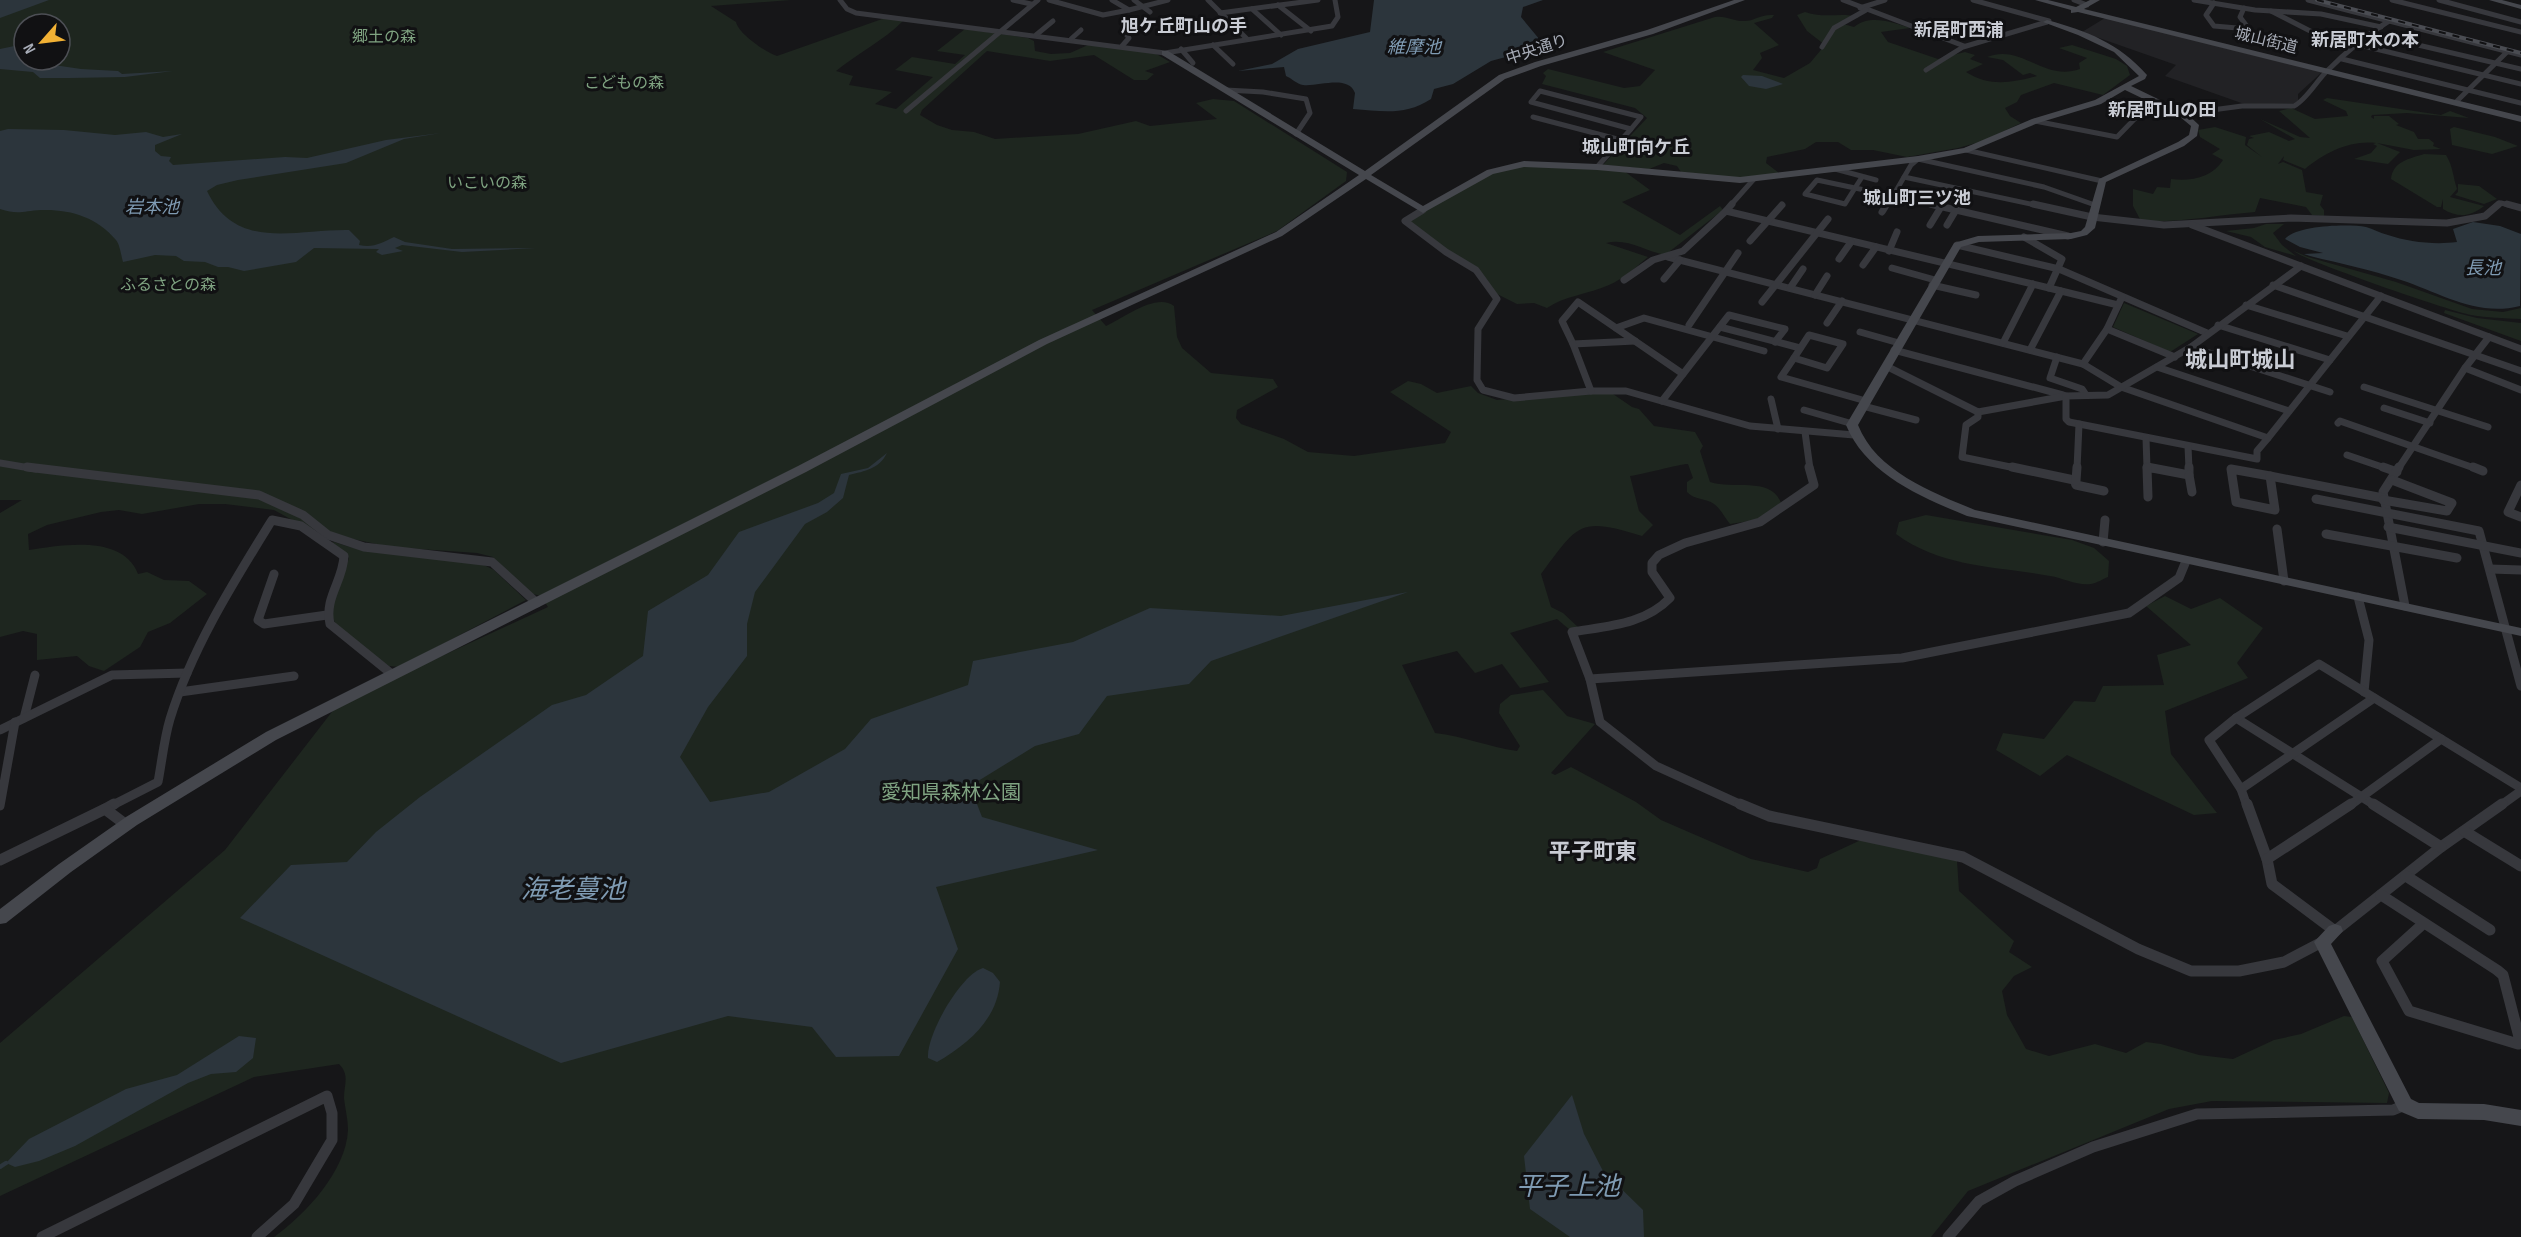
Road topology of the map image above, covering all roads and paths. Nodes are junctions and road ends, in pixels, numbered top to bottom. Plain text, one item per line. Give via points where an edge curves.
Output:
1 (840, 0) edge
2 (1013, 0) edge
3 (1038, 0) edge
4 (1048, 0) edge
5 (1112, 0) edge
6 (1134, 0) edge
7 (1168, 0) edge
8 (1208, 0) edge
9 (1258, 0) edge
10 (1318, 0) edge
11 (1335, 0) edge
12 (1741, 0) edge
13 (1843, 0) edge
14 (1885, 0) edge
15 (1973, 0) edge
16 (2039, 0) edge
17 (2050, 0) edge
18 (2074, 0) edge
19 (2096, 0) edge
20 (2194, 0) edge
21 (2308, 0) edge
22 (2392, 0) edge
23 (2439, 0) edge
24 (2493, 0) edge
25 (1299, 1) edge
26 (2401, 1) edge
27 (2214, 3) junction
28 (1031, 4) junction
29 (1278, 5) junction
30 (1143, 6) junction
31 (1264, 7) junction
32 (2521, 7) edge
33 (2082, 8) junction
34 (2244, 8) junction
35 (1252, 9) junction
36 (1863, 9) junction
37 (1129, 10) junction
38 (2271, 11) junction
39 (1150, 12) dead end
40 (1220, 13) junction
41 (1053, 21) dead end
42 (2389, 21) junction
43 (2049, 22) junction
44 (2521, 22) edge
45 (2380, 27) junction
46 (1081, 30) dead end
47 (999, 31) junction
48 (1311, 31) junction
49 (1125, 33) dead end
50 (2521, 33) edge
51 (2371, 34) junction
52 (1036, 35) junction
53 (1281, 35) junction
54 (1071, 39) junction
55 (1247, 39) junction
56 (1213, 45) junction
57 (2358, 45) junction
58 (1122, 46) junction
59 (1964, 46) junction
60 (1822, 47) dead end
61 (1181, 49) junction
62 (2508, 51) junction
63 (1165, 53) junction
64 (2521, 55) edge
65 (2342, 59) junction
66 (1193, 63) dead end
67 (2495, 63) junction
68 (1233, 64) dead end
69 (2521, 69) edge
70 (1926, 70) dead end
71 (2328, 70) junction
72 (2484, 75) junction
73 (2521, 84) edge
74 (2124, 87) junction
75 (1226, 90) junction
76 (2467, 90) junction
77 (2153, 100) junction
78 (2457, 100) junction
79 (2521, 103) edge
80 (906, 111) dead end
81 (2182, 114) junction
82 (1533, 117) dead end
83 (2521, 118) edge
84 (2035, 121) junction
85 (1631, 129) junction
86 (1296, 134) junction
87 (1621, 140) junction
88 (1966, 150) junction
89 (1918, 159) junction
90 (1597, 167) junction
91 (1835, 169) junction
92 (1366, 176) junction
93 (1862, 177) junction
94 (1904, 177) junction
95 (1755, 179) junction
96 (1876, 180) dead end
97 (2102, 180) junction
98 (1857, 189) junction
99 (1893, 195) junction
100 (1782, 205) dead end
101 (2095, 205) junction
102 (1941, 207) junction
103 (2521, 208) edge
104 (1423, 210) junction
105 (1956, 210) junction
106 (1726, 211) junction
107 (1882, 212) dead end
108 (2092, 217) junction
109 (1828, 219) dead end
110 (1768, 221) junction
111 (2190, 224) junction
112 (1930, 225) dead end
113 (1947, 225) dead end
114 (1897, 232) dead end
115 (1816, 233) junction
116 (2071, 236) junction
117 (2024, 237) junction
118 (1750, 241) dead end
119 (1851, 242) junction
120 (1957, 245) junction
121 (1876, 247) junction
122 (1889, 250) junction
123 (1738, 253) dead end
124 (1668, 257) junction
125 (1839, 259) dead end
126 (1680, 260) junction
127 (1945, 264) junction
128 (1863, 265) dead end
129 (2301, 266) junction
130 (1892, 268) dead end
131 (1803, 269) dead end
132 (2060, 270) junction
133 (1726, 272) junction
134 (1827, 276) dead end
135 (1664, 279) dead end
136 (1624, 280) dead end
137 (1934, 282) junction
138 (2033, 284) junction
139 (1775, 285) junction
140 (2273, 285) junction
141 (1790, 288) junction
142 (2049, 288) junction
143 (2061, 291) junction
144 (1815, 295) junction
145 (1976, 295) dead end
146 (2381, 296) junction
147 (2122, 297) junction
148 (1842, 301) junction
149 (1762, 302) dead end
150 (2118, 305) junction
151 (2246, 305) junction
152 (2362, 316) junction
153 (1913, 320) junction
154 (1827, 323) dead end
155 (1689, 325) dead end
156 (2218, 325) junction
157 (1720, 327) junction
158 (1616, 328) junction
159 (2107, 329) junction
160 (1860, 332) dead end
161 (2207, 333) junction
162 (2347, 336) junction
163 (1711, 337) junction
164 (2489, 337) junction
165 (1635, 341) junction
166 (1776, 342) junction
167 (2003, 343) junction
168 (1573, 344) junction
169 (1896, 346) junction
170 (2191, 347) junction
171 (1800, 348) junction
172 (2521, 349) edge
173 (2030, 350) junction
174 (1764, 351) dead end
175 (2475, 355) junction
176 (2057, 357) junction
177 (2175, 357) junction
178 (1793, 358) junction
179 (2330, 360) junction
180 (2083, 364) junction
181 (1886, 366) junction
182 (2157, 367) junction
183 (2465, 368) junction
184 (2521, 371) edge
185 (1683, 374) junction
186 (2310, 385) junction
187 (2121, 387) junction
188 (2364, 387) dead end
189 (2521, 390) edge
190 (1591, 391) junction
191 (2330, 392) dead end
192 (2086, 395) junction
193 (2066, 396) junction
194 (1771, 399) dead end
195 (1662, 401) junction
196 (1864, 404) junction
197 (2384, 408) dead end
198 (1804, 410) dead end
199 (2289, 411) junction
200 (2438, 411) junction
201 (1978, 412) junction
202 (1916, 420) dead end
203 (2338, 423) dead end
204 (2430, 423) junction
205 (2079, 424) junction
206 (2488, 427) dead end
207 (1778, 429) junction
208 (1853, 429) junction
209 (1805, 432) junction
210 (2146, 438) junction
211 (2268, 438) junction
212 (2188, 446) junction
213 (2415, 447) junction
214 (2347, 455) dead end
215 (2257, 459) junction
216 (0, 463) edge
217 (2147, 468) junction
218 (2483, 471) dead end
219 (2266, 475) junction
220 (2188, 476) junction
221 (2394, 476) junction
222 (2076, 481) junction
223 (2521, 485) edge
224 (2103, 491) dead end
225 (2192, 492) dead end
226 (2148, 497) dead end
227 (2316, 499) dead end
228 (2383, 499) junction
229 (2386, 513) junction
230 (2521, 517) edge
231 (2105, 520) dead end
232 (2388, 527) junction
233 (2277, 529) dead end
234 (2326, 534) dead end
235 (325, 537) junction
236 (2103, 542) junction
237 (2483, 546) junction
238 (2391, 547) junction
239 (2521, 553) edge
240 (2457, 558) dead end
241 (2186, 561) junction
242 (2490, 569) junction
243 (2521, 570) edge
244 (274, 574) dead end
245 (2284, 581) junction
246 (2358, 597) junction
247 (537, 603) junction
248 (2405, 606) junction
249 (327, 615) junction
250 (2506, 629) junction
251 (2521, 632) edge
252 (187, 673) junction
253 (34, 675) dead end
254 (393, 675) junction
255 (294, 676) dead end
256 (1590, 679) junction
257 (2521, 686) edge
258 (180, 692) junction
259 (2364, 692) junction
260 (2374, 698) junction
261 (2236, 718) junction
262 (20, 720) junction
263 (0, 730) edge
264 (2441, 739) junction
265 (2291, 753) junction
266 (2241, 789) junction
267 (2521, 789) edge
268 (2361, 798) junction
269 (0, 806) edge
270 (105, 809) junction
271 (125, 824) junction
272 (2464, 831) junction
273 (2440, 848) junction
274 (2267, 859) junction
275 (0, 860) edge
276 (2521, 866) edge
277 (2406, 876) junction
278 (2381, 895) junction
279 (0, 918) edge
280 (2424, 923) junction
281 (2490, 930) dead end
282 (2328, 937) junction
283 (2404, 1105) junction
284 (2521, 1118) edge
285 (42, 1237) edge
286 (257, 1237) edge
287 (1948, 1237) edge

1 - 47 street via 856,13
2 - 28 street
3 - 28 street
4 - 37 street via 1103,15
5 - 37 street
6 - 30 street
7 - 30 street
8 - 40 street
9 - 31 street
10 - 25 street
11 - 48 street via 1336,22
12 - 92 street, 中央通り via 1502,77
13 - 36 street
14 - 36 street
15 - 43 street
16 - 33 street, 城山街道
17 - 33 street, 城山街道
18 - 33 street
19 - 33 street
20 - 27 street
21 - 42 street
22 - 26 street
23 - 44 street
24 - 32 street
25 - 29 street
26 - 50 street
27 - 34 street
27 - 34 street via 2206,15 2214,26 2249,29 2240,17
28 - 47 street
29 - 31 street
29 - 48 street
30 - 37 street
30 - 39 street
31 - 35 street
33 - 43 street
33 - 71 street, 城山街道
34 - 38 street
35 - 40 street
35 - 53 street
36 - 59 street
36 - 60 street via 1833,27
38 - 45 street via 2321,14
38 - 57 street via 2314,33
40 - 55 street
41 - 52 street
42 - 45 street
42 - 62 street
43 - 59 street
43 - 74 street via 2117,50 2143,75
45 - 51 street
46 - 54 street
47 - 52 street
47 - 80 street
48 - 53 street
49 - 58 street via 1129,38
51 - 57 street
51 - 67 street
52 - 54 street
53 - 55 street
54 - 58 street
55 - 56 street
56 - 61 street
56 - 68 street
57 - 65 street
57 - 72 street
58 - 63 street
59 - 70 street
61 - 63 street
61 - 66 street
62 - 64 street
62 - 67 street
63 - 75 street
65 - 71 street
65 - 76 street
67 - 69 street
67 - 72 street
71 - 78 street, 城山街道
71 - 81 street via 2294,106 2242,106
71 - 83 street, 城山街道
72 - 73 street
72 - 76 street
74 - 77 street
74 - 84 street via 2098,102
75 - 86 street
75 - 86 street via 1306,99 1310,113
76 - 78 street
76 - 79 street
77 - 81 street
77 - 84 street via 2117,137
78 - 83 street, 城山街道
81 - 97 street via 2194,125 2193,136
82 - 87 street
84 - 88 street
85 - 85 street via 1609,123 1531,102 1540,91 1641,117
85 - 87 street
86 - 92 street
87 - 90 street
88 - 89 street
88 - 97 street
89 - 91 street
89 - 94 street
89 - 101 street via 2044,187
90 - 95 street
90 - 104 street via 1545,163 1499,169
91 - 93 street
91 - 95 street
92 - 104 street
92 - 247 street, 中央通り via 1279,234 1043,342
93 - 96 street
93 - 98 street
94 - 99 street
94 - 108 street
95 - 106 street
97 - 101 street
98 - 98 street via 1845,204 1805,194 1817,180
98 - 99 street
99 - 102 street
99 - 107 street
100 - 110 street
101 - 108 street
102 - 105 street
102 - 112 street
103 - 111 street via 2501,203 2485,216 2447,223 2291,218
104 - 190 street via 1405,221 1476,270 1497,299 1478,329 1477,380 1484,390 1514,398
105 - 113 street
105 - 116 street
106 - 110 street
106 - 124 street via 1683,251
108 - 111 street via 2141,224
108 - 116 street via 2086,232
109 - 115 street
110 - 115 street
110 - 118 street
111 - 129 street
114 - 122 street
115 - 119 street
115 - 139 street
116 - 117 street
117 - 120 street via 1978,239
117 - 132 street via 2062,259
119 - 121 street
119 - 125 street
120 - 127 street
120 - 132 street
121 - 122 street
121 - 128 street
122 - 127 street
123 - 133 street
124 - 126 street
124 - 136 street via 1653,260
126 - 133 street
126 - 135 street
127 - 137 street
127 - 138 street
129 - 140 street
129 - 146 street
130 - 137 street
131 - 141 street
132 - 142 street
132 - 147 street
133 - 139 street
133 - 155 street
134 - 144 street
137 - 145 street
137 - 153 street
138 - 142 street
138 - 167 street
139 - 141 street
139 - 149 street
140 - 151 street
140 - 152 street
141 - 144 street
142 - 143 street
143 - 150 street
143 - 173 street
144 - 148 street
146 - 152 street
146 - 164 street
147 - 150 street
147 - 161 street
148 - 153 street
148 - 154 street
150 - 159 street
151 - 156 street
151 - 162 street
152 - 162 street
152 - 175 street
153 - 167 street
153 - 169 street
156 - 161 street
156 - 179 street
157 - 163 street
157 - 166 street
157 - 166 street via 1730,315 1785,329
158 - 163 street via 1644,318
158 - 165 street
158 - 168 street via 1578,302 1562,321
159 - 177 street
159 - 180 street
160 - 169 street
161 - 170 street
162 - 179 street
163 - 174 street
163 - 185 street
164 - 172 street
164 - 175 street
165 - 168 street
165 - 185 street
166 - 171 street
167 - 173 street
168 - 190 street
169 - 181 street
169 - 193 street
170 - 177 street
170 - 186 street
171 - 178 street
171 - 178 street via 1809,335 1843,344 1827,368
173 - 176 street
175 - 183 street
175 - 184 street
176 - 180 street
176 - 192 street via 2050,378 2082,389
177 - 182 street
178 - 196 street via 1781,377
179 - 186 street
180 - 187 street
181 - 196 street
181 - 201 street
182 - 187 street
182 - 199 street
183 - 189 street
183 - 200 street
185 - 195 street
186 - 191 street
186 - 199 street
187 - 192 street via 2108,395
187 - 211 street
188 - 200 street
190 - 195 street via 1626,391
192 - 193 street
193 - 201 street
193 - 205 street via 2066,419
194 - 207 street
195 - 207 street via 1750,426
196 - 202 street
196 - 208 street
197 - 204 street
198 - 208 street
199 - 211 street
200 - 204 street
200 - 206 street
201 - 222 street via 1978,417 1966,425 1962,457
203 - 213 street
204 - 213 street
205 - 210 street
205 - 222 street
207 - 209 street
208 - 209 street
208 - 236 street via 1864,448 1892,472 1941,501 1971,513
209 - 256 street via 1814,485 1762,521 1674,546 1656,557 1652,572 1670,598 1666,604 1639,619 1572,632
210 - 212 street
210 - 217 street
211 - 215 street via 2257,451
212 - 215 street
212 - 220 street
213 - 218 street
213 - 221 street
214 - 221 street
215 - 219 street
216 - 235 street via 259,495 303,515
217 - 220 street
217 - 226 street
219 - 219 street via 2231,469 2236,502 2275,510
219 - 228 street
220 - 225 street
221 - 228 street via 2383,492
221 - 228 street via 2452,503 2446,511
222 - 224 street via 2076,485
223 - 230 street via 2508,512
227 - 229 street
228 - 229 street
229 - 232 street
229 - 237 street via 2479,531
231 - 236 street
232 - 237 street
232 - 238 street
233 - 245 street
234 - 238 street
235 - 247 street via 364,547 492,562
235 - 249 street via 345,559 328,602
235 - 252 street via 282,519 272,520 212,619
236 - 241 street
237 - 239 street
237 - 242 street
238 - 240 street
238 - 248 street
241 - 245 street
241 - 256 street via 2179,578 2129,613 1902,658
242 - 243 street
242 - 250 street
244 - 249 street via 258,621 264,624
245 - 246 street
246 - 248 street
246 - 259 street via 2368,640
247 - 254 street, 中央通り
248 - 250 street
249 - 254 street via 330,624
250 - 251 street
250 - 257 street
252 - 258 street
252 - 262 street via 112,675
253 - 262 street
254 - 271 street, 中央通り via 271,736
255 - 258 street
256 - 282 street via 1600,722 1656,766 1707,792 1769,816 1964,857 2138,949 2191,971 2239,971 2284,962
258 - 270 street via 169,721 158,782
259 - 260 street
259 - 261 street via 2319,664
260 - 264 street
260 - 265 street
261 - 265 street
261 - 266 street via 2209,740
262 - 263 street
262 - 269 street
264 - 267 street
264 - 268 street
265 - 266 street
265 - 268 street
266 - 274 street
267 - 272 street
268 - 273 street
268 - 274 street
270 - 271 street
270 - 275 street
271 - 279 street, 中央通り
272 - 273 street
272 - 276 street
273 - 277 street
274 - 282 street via 2272,884
277 - 278 street
277 - 281 street
278 - 280 street
278 - 282 street
280 - 280 street via 2503,975 2520,1041 2517,1044 2409,1011 2382,961
282 - 283 street
283 - 284 street via 2418,1111 2484,1112
283 - 287 street via 2393,1110 2197,1114 2093,1147 2015,1181 1979,1201
285 - 286 street via 327,1096 332,1113 332,1140 294,1204

